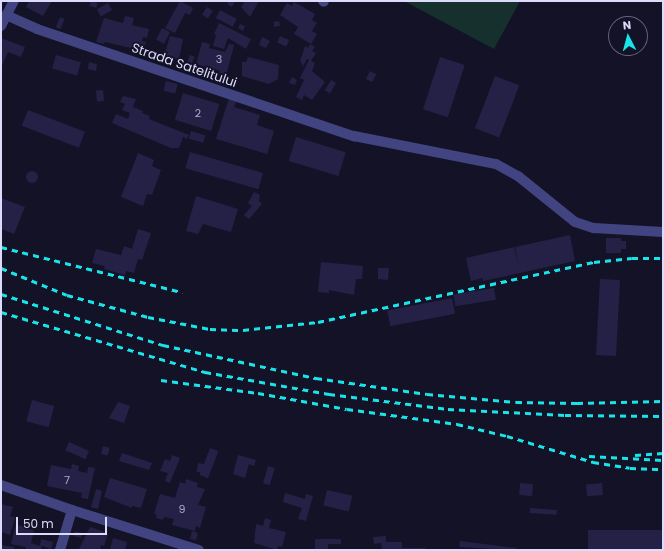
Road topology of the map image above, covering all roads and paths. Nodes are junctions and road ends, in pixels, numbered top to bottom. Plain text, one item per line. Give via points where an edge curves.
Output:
1 (14, 1) edge
2 (6, 15) junction
3 (1, 26) edge
4 (663, 232) edge
5 (1, 485) edge
6 (72, 510) junction
7 (60, 550) edge
8 (199, 550) edge

1 - 2 street
2 - 3 street
2 - 4 street, Strada Satelitului via 37,29 354,136 496,164 518,176 575,222 594,228
5 - 6 street
6 - 7 street
6 - 8 street

